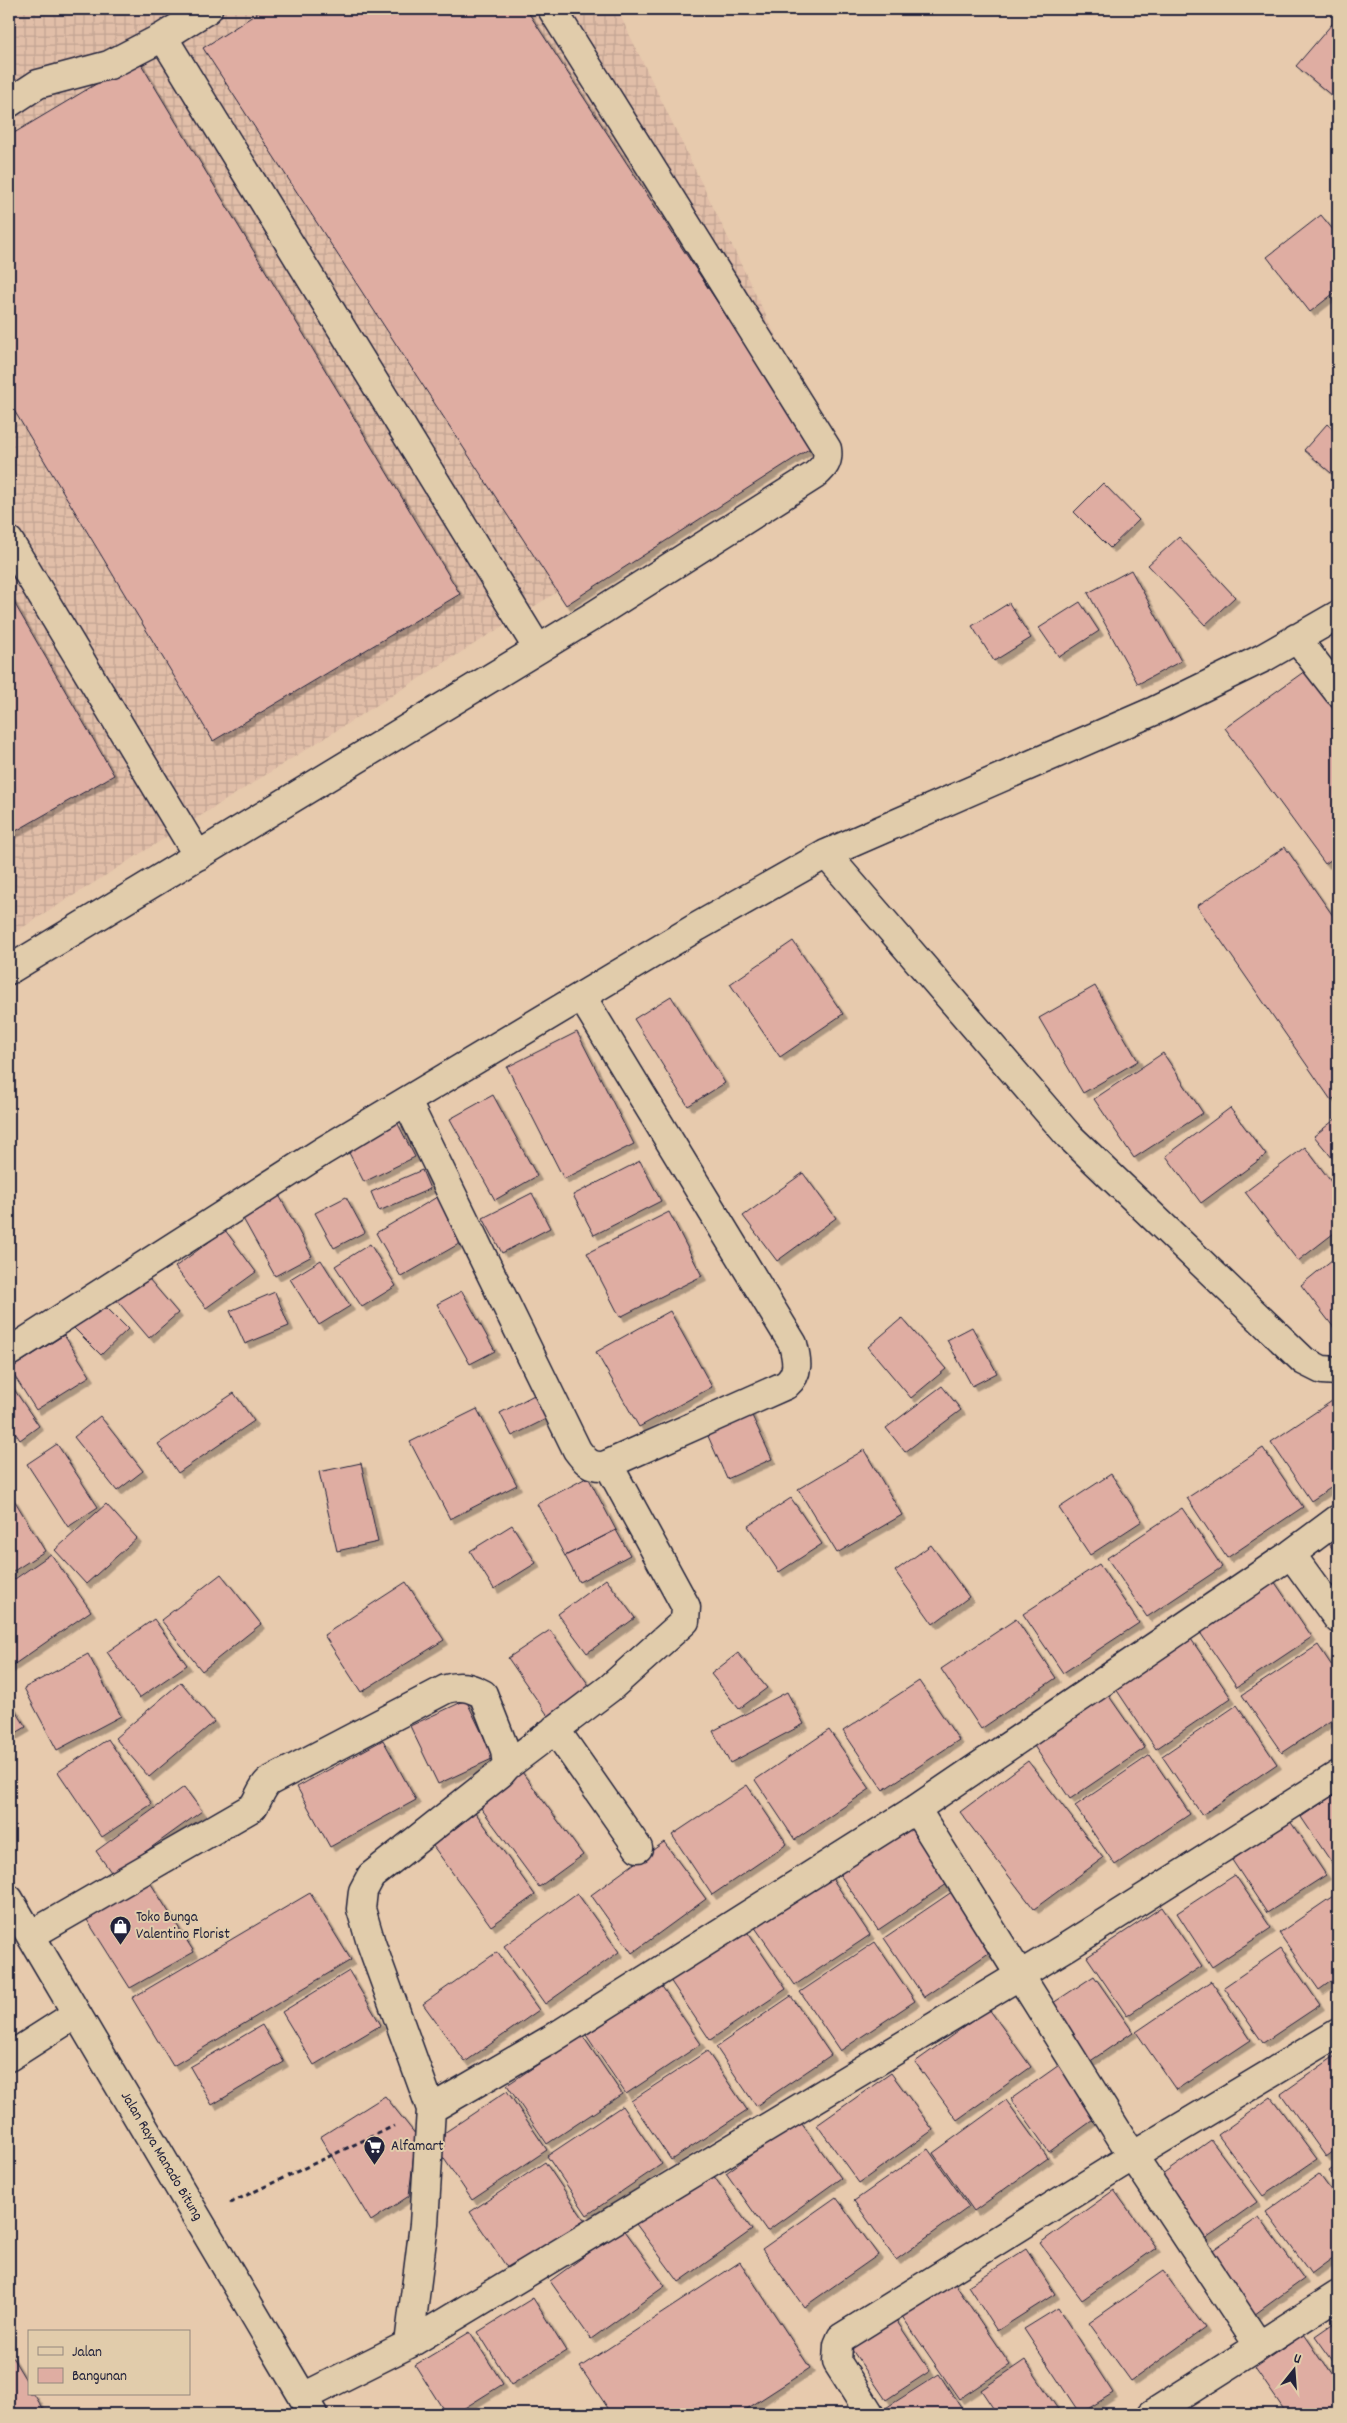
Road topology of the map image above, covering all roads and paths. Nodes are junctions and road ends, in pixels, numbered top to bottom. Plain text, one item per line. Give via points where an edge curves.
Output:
1 (208, 9) edge
2 (552, 9) edge
3 (163, 37) junction
4 (9, 103) edge
5 (9, 542) edge
6 (1338, 615) edge
7 (1296, 638) junction
8 (538, 649) junction
9 (1338, 692) edge
10 (826, 854) junction
11 (198, 856) junction
12 (9, 970) edge
13 (582, 997) junction
14 (407, 1102) junction
15 (9, 1352) edge
16 (1338, 1371) edge
17 (608, 1464) junction
18 (1338, 1519) edge
19 (1291, 1554) junction
20 (1338, 1619) edge
21 (555, 1729) junction
22 (507, 1766) junction
23 (1338, 1775) edge
24 (916, 1809) junction
25 (638, 1848) dead end
26 (9, 1899) edge
27 (32, 1935) junction
28 (1020, 1975) junction
29 (76, 2014) junction
30 (1338, 2033) edge
31 (9, 2058) edge
32 (431, 2109) junction
33 (1133, 2156) junction
34 (198, 2218) junction
35 (1338, 2295) edge
36 (409, 2344) junction
37 (1259, 2346) junction
38 (308, 2406) edge
39 (870, 2414) edge
40 (1152, 2414) edge

1 - 3 main road
2 - 8 main road via 827,449 828,457 825,466 815,475
3 - 4 main road via 109,65 38,84
3 - 8 main road
5 - 11 main road
6 - 7 main road
7 - 9 main road
7 - 10 main road via 1154,712
8 - 11 main road
10 - 13 main road
10 - 16 main road via 1069,1136 1304,1361 1322,1370
11 - 12 main road
13 - 14 main road
13 - 17 main road via 779,1318 797,1359 797,1371 786,1385
14 - 15 main road via 324,1151
14 - 17 main road via 577,1450 590,1465
17 - 21 main road via 686,1607 685,1621 610,1688
18 - 19 main road
19 - 20 main road
19 - 24 main road
21 - 22 main road
21 - 25 main road
22 - 27 main road via 505,1750 482,1694 459,1685 446,1689 268,1782 253,1807
22 - 32 main road via 371,1876 363,1891 362,1909 371,1943
23 - 28 main road
24 - 28 main road
24 - 32 main road via 550,2040
26 - 27 main road, Jalan Raya Manado Bitung
27 - 29 main road, Jalan Raya Manado Bitung
28 - 33 main road
28 - 36 main road
29 - 31 main road
29 - 34 main road, Jalan Raya Manado Bitung
30 - 33 main road
32 - 34 path
32 - 36 main road via 424,2224
33 - 37 main road
33 - 39 main road via 841,2338 836,2362
34 - 38 main road, Jalan Raya Manado Bitung
35 - 37 main road
36 - 38 main road
37 - 40 main road

